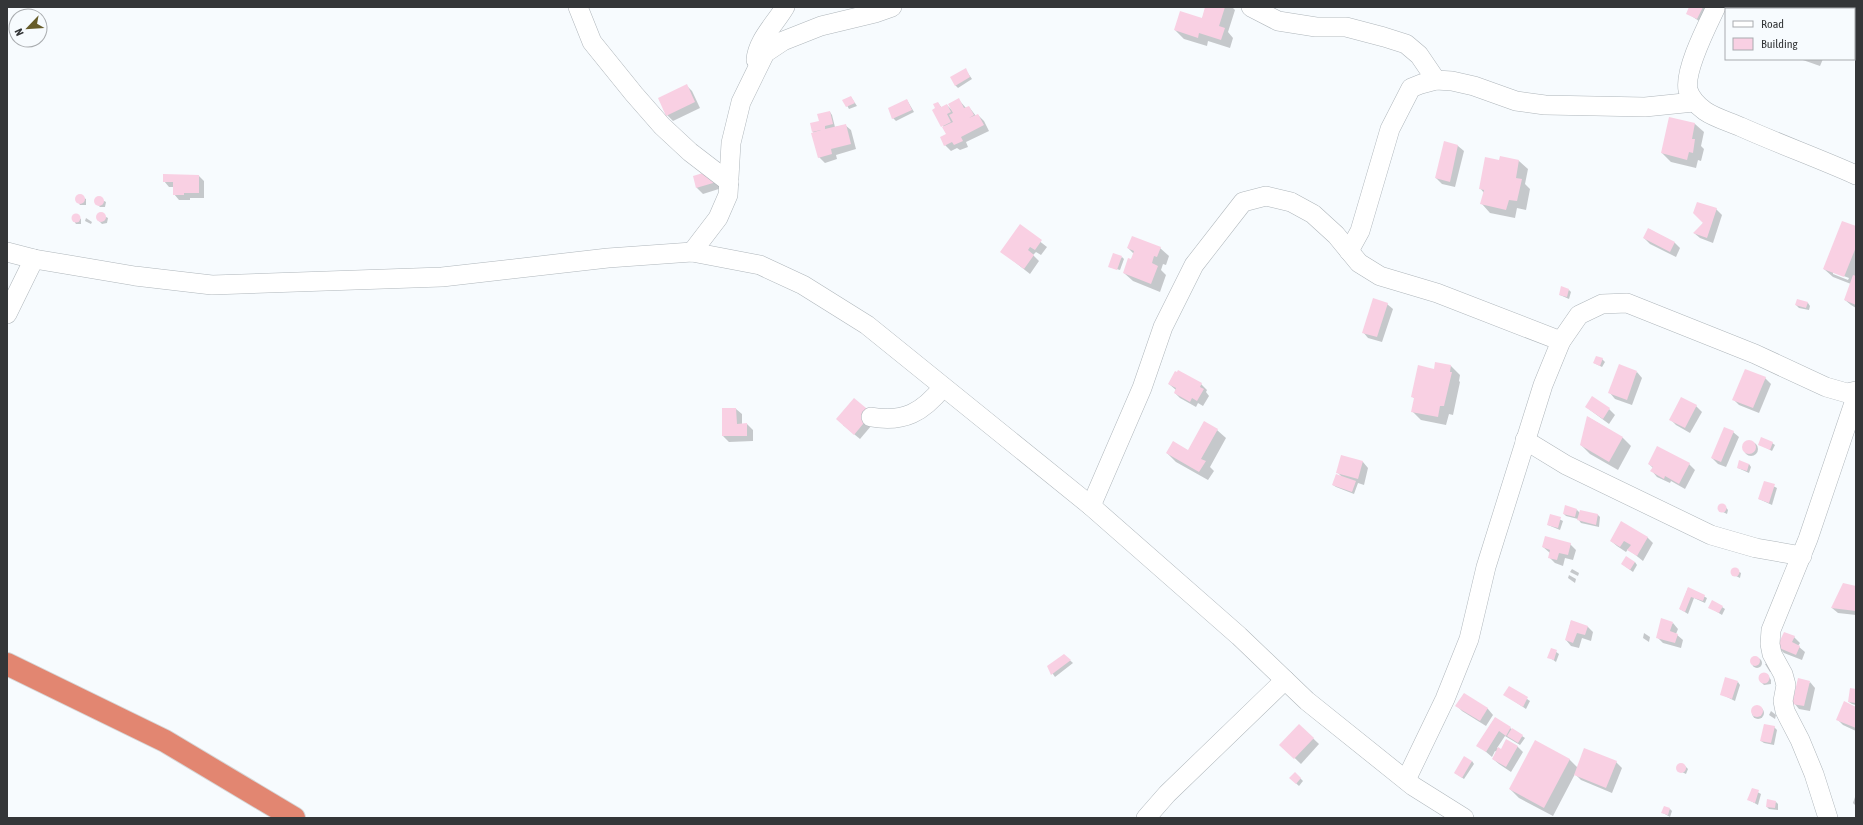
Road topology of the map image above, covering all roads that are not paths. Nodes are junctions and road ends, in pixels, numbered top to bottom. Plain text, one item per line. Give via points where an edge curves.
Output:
1 (578, 7) edge
2 (785, 7) edge
3 (892, 7) edge
4 (1251, 7) edge
5 (1716, 7) edge
6 (755, 72) junction
7 (1436, 80) junction
8 (1694, 102) junction
9 (1856, 175) edge
10 (729, 182) junction
11 (1349, 251) junction
12 (7, 252) edge
13 (692, 252) junction
14 (34, 259) junction
15 (7, 314) edge
16 (1561, 341) junction
17 (943, 387) junction
18 (1856, 391) edge
19 (1856, 397) edge
20 (872, 416) dead end
21 (1526, 440) junction
22 (1091, 506) junction
23 (1802, 556) junction
24 (7, 664) edge
25 (1285, 680) junction
26 (1406, 780) junction
27 (294, 818) edge
28 (1146, 818) edge
29 (1464, 818) edge
30 (1828, 818) edge

1 - 10 street via 592,42 629,88 662,126
2 - 6 street via 756,53
3 - 6 street via 821,26 783,41 765,53
4 - 7 street via 1278,22 1316,27 1346,27 1406,44 1419,55
5 - 8 street via 1702,36 1689,76 1688,90
6 - 10 street via 741,102 731,143
7 - 8 street via 1474,86 1516,100 1545,105 1645,107
7 - 11 street via 1411,88 1404,100 1390,129 1360,231
8 - 9 street via 1706,112 1765,139
10 - 13 street via 728,195 718,218
11 - 16 street via 1359,263 1380,276 1437,293
11 - 22 street via 1313,214 1291,202 1266,196 1243,202 1194,265 1163,327 1142,388
12 - 14 street
13 - 14 street via 608,258 442,277 212,285 135,276
13 - 17 street via 760,265 803,285 867,325
14 - 15 street
16 - 18 street via 1579,315 1602,304 1627,303 1755,354 1826,386 1847,393
16 - 21 street via 1543,385
17 - 20 street via 926,404 903,418 891,420
17 - 22 street
19 - 23 street
21 - 23 street via 1566,465 1711,536 1756,548
21 - 26 street via 1486,567 1469,639 1445,699
22 - 25 street
23 - 30 street via 1771,630 1770,644 1786,685 1783,701 1785,711 1814,774
24 - 27 highway via 165,741
25 - 26 street via 1307,701
25 - 28 street via 1167,794
26 - 29 street

